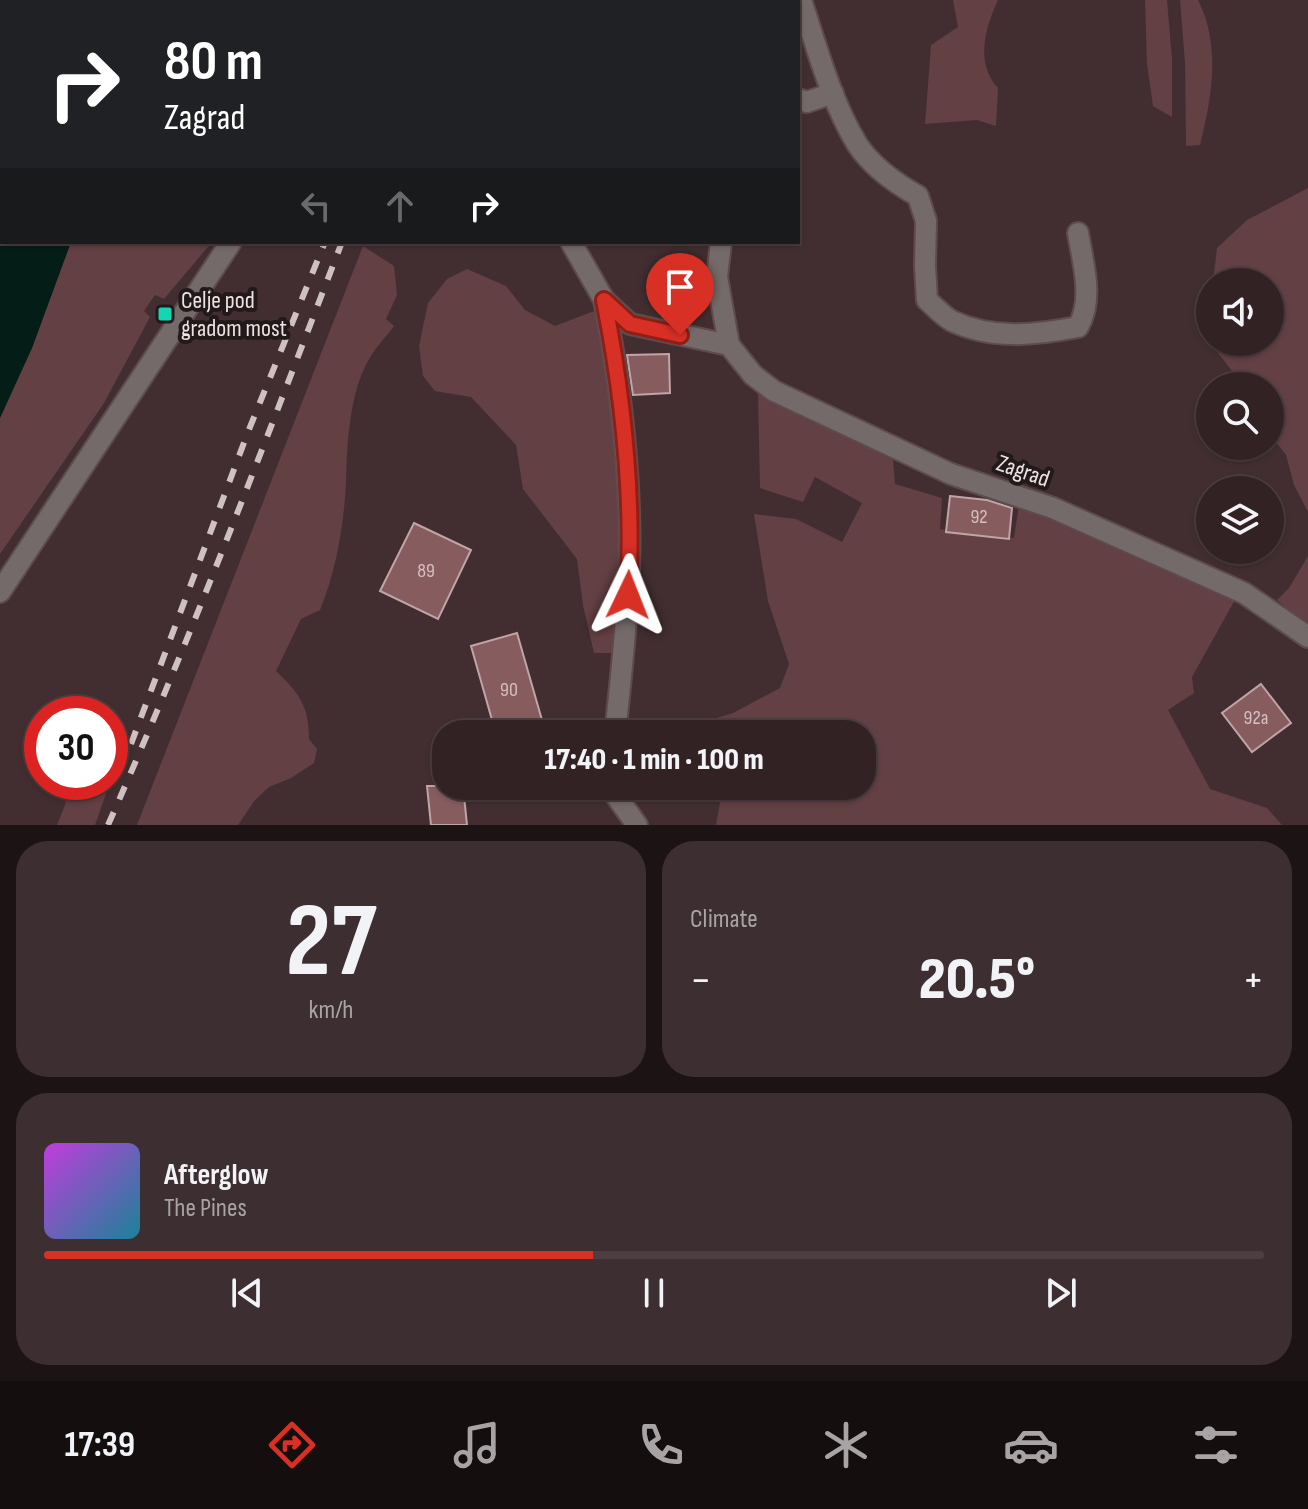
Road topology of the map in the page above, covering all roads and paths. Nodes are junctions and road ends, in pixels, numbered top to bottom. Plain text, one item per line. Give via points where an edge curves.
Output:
1 (801, 0) edge
2 (833, 93) junction
3 (800, 100) edge
4 (1078, 233) dead end
5 (230, 244) edge
6 (572, 244) edge
7 (721, 244) edge
8 (604, 300) junction
9 (729, 345) junction
10 (0, 592) edge
11 (1308, 637) edge
12 (617, 720) edge
13 (619, 800) edge
14 (637, 825) edge

1 - 2 street
2 - 3 street
2 - 4 street via 858,146 889,179 918,196 926,221 927,300 949,320 1030,336 1078,327 1085,314 1086,282
5 - 10 street
6 - 8 street
7 - 9 street, Zagrad via 717,277
8 - 9 street via 630,324
8 - 12 street via 617,365 629,535
9 - 11 street, Zagrad via 774,391 951,474 1053,508 1244,593
13 - 14 street

